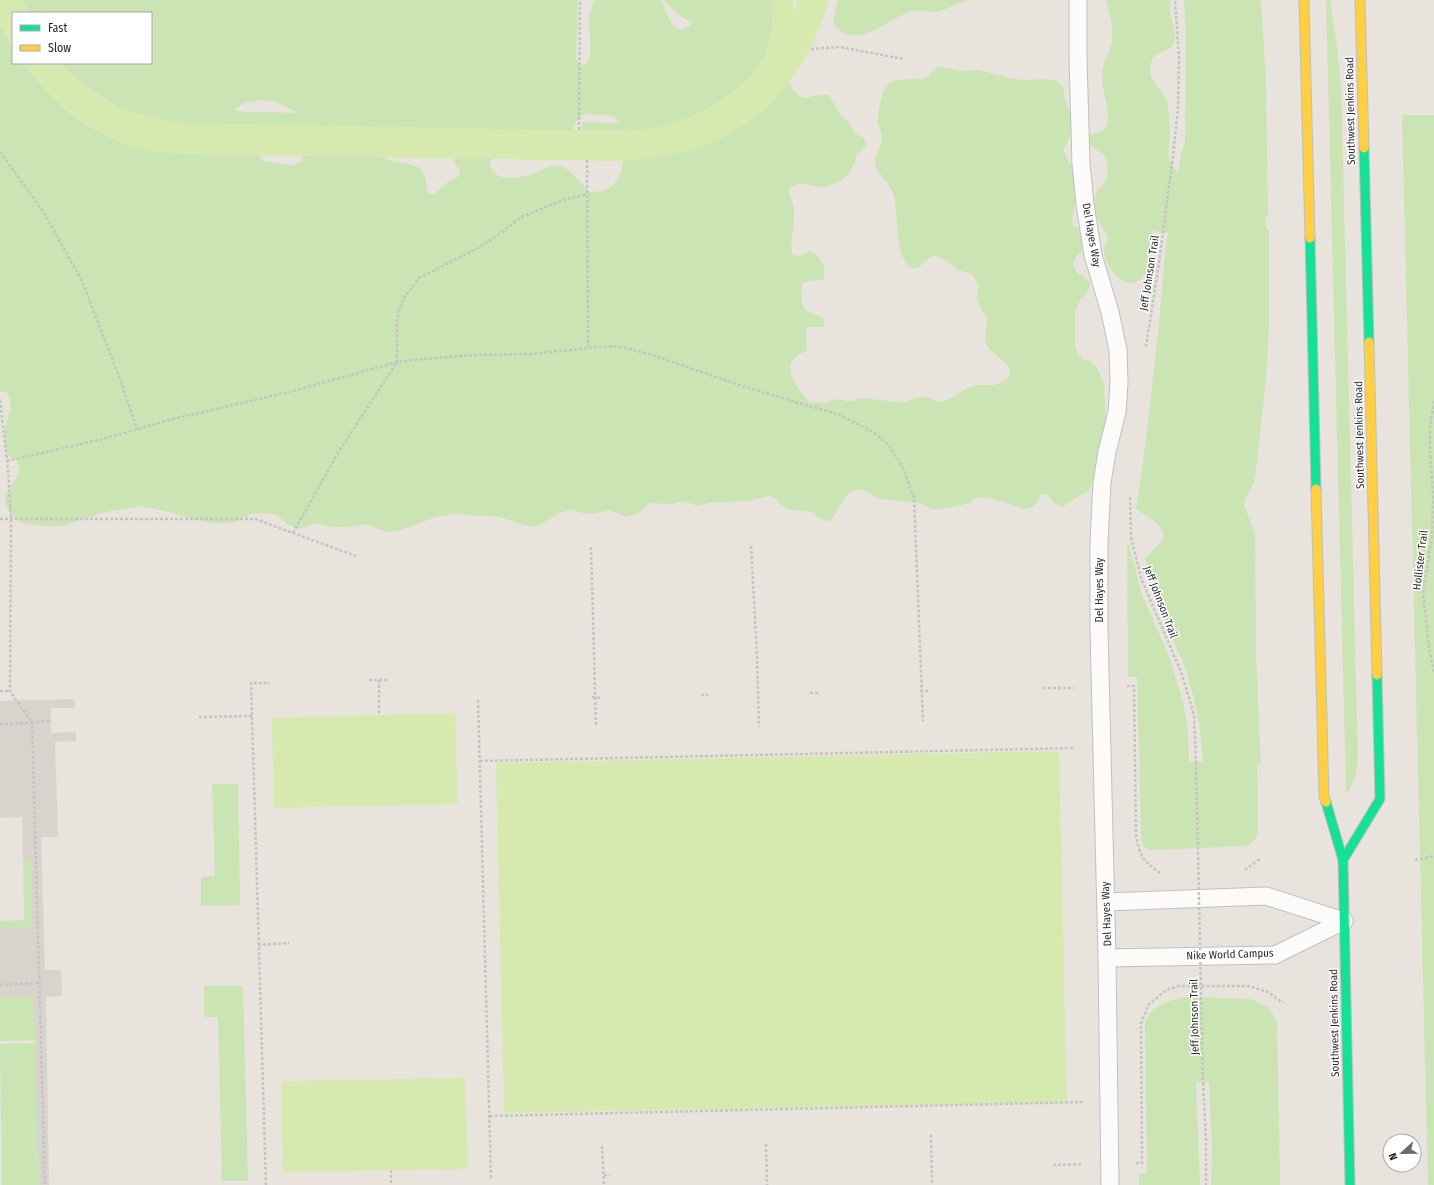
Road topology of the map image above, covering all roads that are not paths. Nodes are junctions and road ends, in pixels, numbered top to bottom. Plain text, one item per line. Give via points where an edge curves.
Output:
1 (1078, 0) edge
2 (1304, 0) edge
3 (1360, 0) edge
4 (1343, 860) junction
5 (1106, 902) junction
6 (1344, 922) junction
7 (1107, 958) junction
8 (1110, 1185) edge
9 (1350, 1185) edge

1 - 5 lane, Del Hayes Way via 1081,164 1085,204 1093,255 1118,350 1116,412 1101,490 1099,542
2 - 4 main road, Southwest Jenkins Road via 1324,797
3 - 4 main road, Southwest Jenkins Road via 1380,799
4 - 6 main road, Southwest Jenkins Road
5 - 6 lane via 1266,896
5 - 7 lane, Del Hayes Way
6 - 7 lane, Nike World Campus via 1275,955
6 - 9 main road, Southwest Jenkins Road
7 - 8 lane, Del Hayes Way

